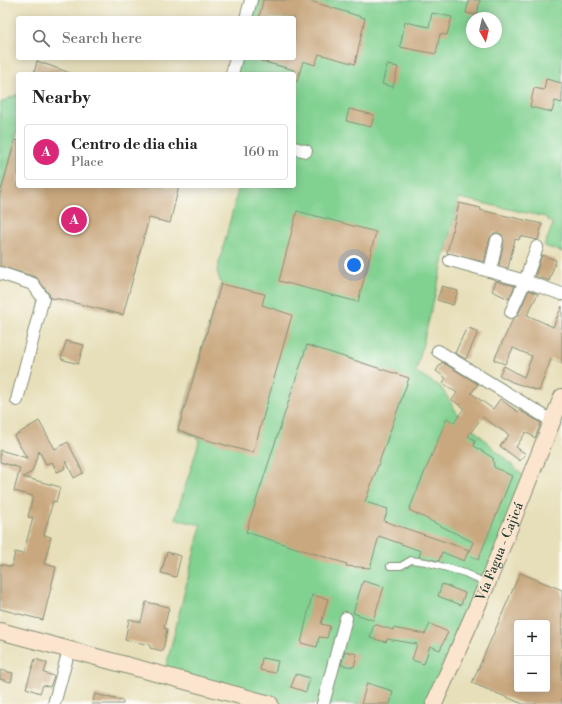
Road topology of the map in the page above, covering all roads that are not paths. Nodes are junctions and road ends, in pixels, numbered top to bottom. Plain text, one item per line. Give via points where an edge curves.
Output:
1 (251, 0) edge
2 (247, 16) edge
3 (236, 60) edge
4 (232, 72) edge
5 (497, 240) dead end
6 (537, 247) dead end
7 (450, 260) dead end
8 (490, 271) junction
9 (0, 274) edge
10 (525, 281) junction
11 (562, 294) edge
12 (511, 312) dead end
13 (438, 351) dead end
14 (562, 397) edge
15 (17, 400) dead end
16 (552, 421) junction
17 (390, 566) dead end
18 (487, 584) junction
19 (346, 618) dead end
20 (0, 631) edge
21 (70, 650) junction
22 (54, 704) edge
23 (270, 704) edge
24 (323, 704) edge
25 (434, 704) edge

1 - 2 street
3 - 4 street
5 - 8 street
6 - 10 street
7 - 8 street
8 - 10 street
9 - 15 street via 33,284 43,298
10 - 11 street
10 - 12 street
13 - 16 street
14 - 16 street, Vía Fagua - Cajicá
16 - 18 street, Vía Fagua - Cajicá
17 - 18 lane via 402,566 411,560 426,562 465,573
18 - 25 street, Vía Fagua - Cajicá
19 - 24 street
20 - 21 street
21 - 22 street
21 - 23 street

